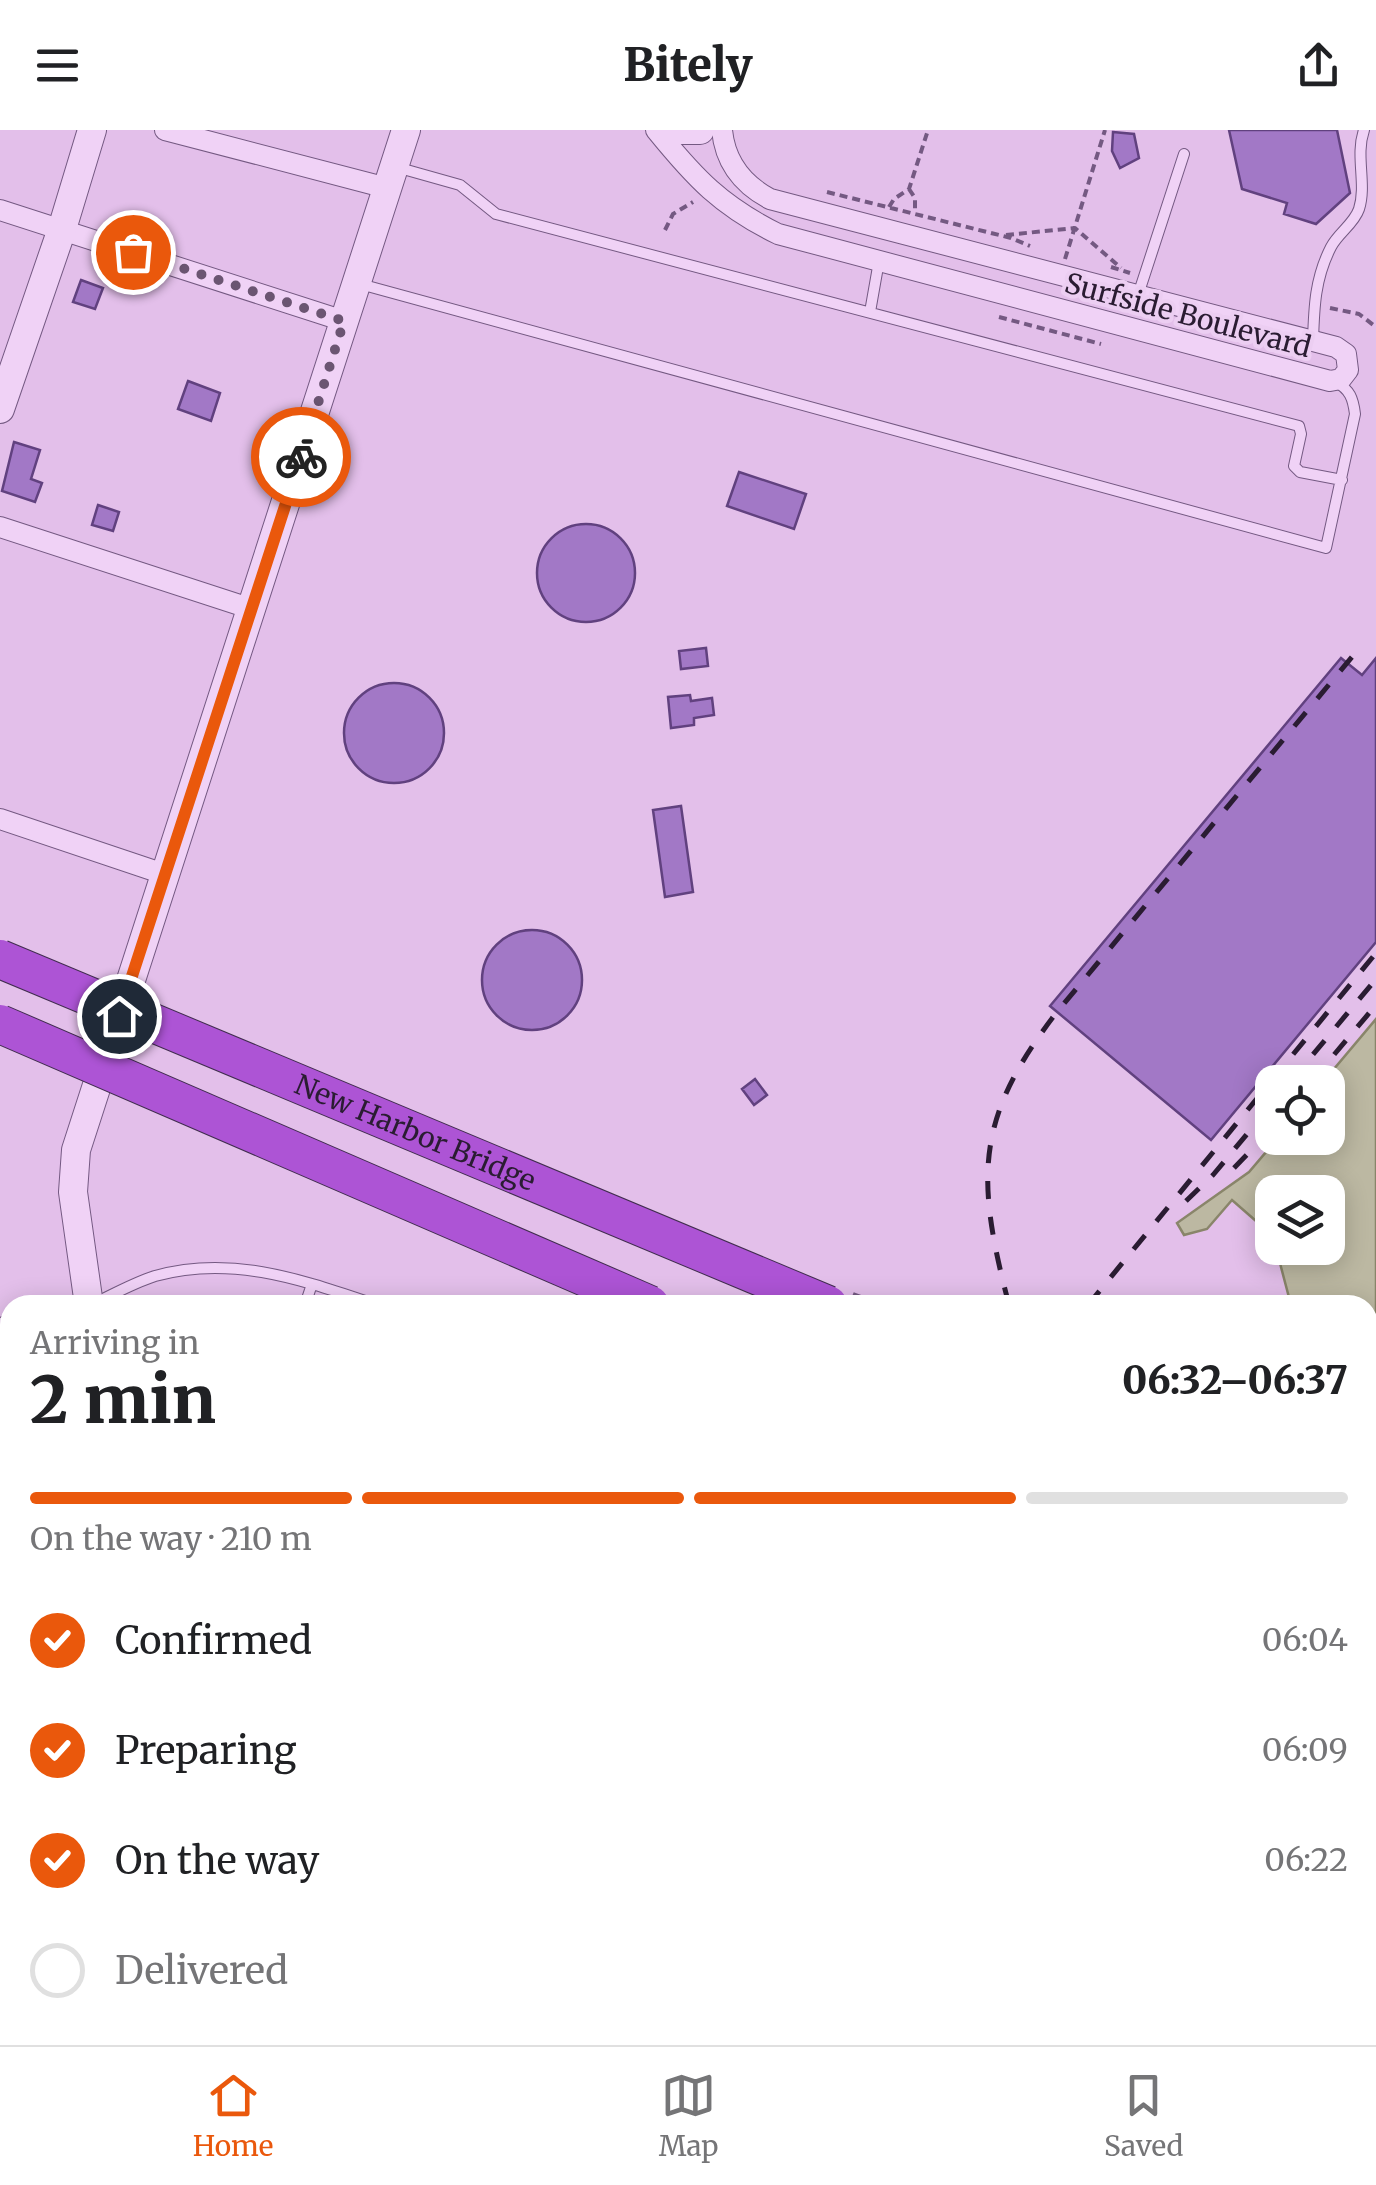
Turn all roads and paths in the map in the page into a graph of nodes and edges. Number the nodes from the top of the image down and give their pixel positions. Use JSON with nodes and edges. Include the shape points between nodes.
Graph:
{"nodes":[{"id":1,"x":92,"y":130,"type":"edge"},
{"id":2,"x":165,"y":130,"type":"edge"},
{"id":3,"x":406,"y":130,"type":"edge"},
{"id":4,"x":656,"y":130,"type":"edge"},
{"id":5,"x":667,"y":130,"type":"edge"},
{"id":6,"x":700,"y":130,"type":"edge"},
{"id":7,"x":722,"y":130,"type":"edge"},
{"id":8,"x":928,"y":130,"type":"edge"},
{"id":9,"x":1105,"y":130,"type":"edge"},
{"id":10,"x":1364,"y":130,"type":"edge"},
{"id":11,"x":1184,"y":154,"type":"dead end"},
{"id":12,"x":391,"y":178,"type":"junction"},
{"id":13,"x":909,"y":189,"type":"junction"},
{"id":14,"x":818,"y":190,"type":"dead end"},
{"id":15,"x":697,"y":197,"type":"dead end"},
{"id":16,"x":889,"y":208,"type":"junction"},
{"id":17,"x":0,"y":210,"type":"edge"},
{"id":18,"x":915,"y":214,"type":"junction"},
{"id":19,"x":1075,"y":228,"type":"junction"},
{"id":20,"x":62,"y":230,"type":"junction"},
{"id":21,"x":665,"y":230,"type":"dead end"},
{"id":22,"x":1004,"y":236,"type":"junction"},
{"id":23,"x":1029,"y":246,"type":"dead end"},
{"id":24,"x":1068,"y":250,"type":"dead end"},
{"id":25,"x":878,"y":261,"type":"junction"},
{"id":26,"x":1103,"y":266,"type":"dead end"},
{"id":27,"x":1121,"y":268,"type":"junction"},
{"id":28,"x":356,"y":283,"type":"junction"},
{"id":29,"x":1141,"y":286,"type":"junction"},
{"id":30,"x":1330,"y":308,"type":"dead end"},
{"id":31,"x":870,"y":312,"type":"junction"},
{"id":32,"x":999,"y":317,"type":"dead end"},
{"id":33,"x":1051,"y":319,"type":"dead end"},
{"id":34,"x":344,"y":321,"type":"junction"},
{"id":35,"x":1376,"y":327,"type":"edge"},
{"id":36,"x":1048,"y":330,"type":"junction"},
{"id":37,"x":1313,"y":342,"type":"junction"},
{"id":38,"x":1101,"y":344,"type":"dead end"},
{"id":39,"x":1042,"y":356,"type":"junction"},
{"id":40,"x":1335,"y":381,"type":"junction"},
{"id":41,"x":0,"y":409,"type":"edge"},
{"id":42,"x":1342,"y":480,"type":"junction"},
{"id":43,"x":0,"y":527,"type":"edge"},
{"id":44,"x":252,"y":609,"type":"junction"},
{"id":45,"x":0,"y":819,"type":"edge"},
{"id":46,"x":164,"y":874,"type":"junction"},
{"id":47,"x":0,"y":959,"type":"edge"},
{"id":48,"x":0,"y":1024,"type":"edge"},
{"id":49,"x":312,"y":1284,"type":"junction"},
{"id":50,"x":88,"y":1295,"type":"edge"},
{"id":51,"x":112,"y":1295,"type":"edge"},
{"id":52,"x":308,"y":1295,"type":"edge"},
{"id":53,"x":347,"y":1295,"type":"edge"},
{"id":54,"x":627,"y":1295,"type":"edge"},
{"id":55,"x":804,"y":1295,"type":"edge"}],
"edges":[{"from":1,"to":20,"type":"street"},
{"from":2,"to":12,"type":"street"},
{"from":3,"to":12,"type":"street"},
{"from":4,"to":25,"type":"street","name":"Surfside Boulevard","via":[[727,206],[778,234]]},
{"from":5,"to":6,"type":"street"},
{"from":7,"to":29,"type":"street","name":"Surfside Boulevard","via":[[734,170],[770,199]]},
{"from":8,"to":13,"type":"path"},
{"from":9,"to":19,"type":"path"},
{"from":10,"to":37,"type":"lane","via":[[1358,161],[1362,196],[1314,291]]},
{"from":11,"to":29,"type":"lane"},
{"from":12,"to":28,"type":"street"},
{"from":12,"to":31,"type":"lane","via":[[460,185],[496,214]]},
{"from":13,"to":16,"type":"path"},
{"from":13,"to":18,"type":"path"},
{"from":14,"to":16,"type":"path"},
{"from":15,"to":21,"type":"path","via":[[673,214]]},
{"from":16,"to":18,"type":"path"},
{"from":17,"to":20,"type":"street"},
{"from":18,"to":22,"type":"path"},
{"from":19,"to":22,"type":"path"},
{"from":19,"to":24,"type":"path"},
{"from":19,"to":27,"type":"path"},
{"from":20,"to":34,"type":"street"},
{"from":20,"to":41,"type":"street"},
{"from":22,"to":23,"type":"path"},
{"from":25,"to":31,"type":"lane"},
{"from":25,"to":40,"type":"street","name":"Surfside Boulevard"},
{"from":26,"to":27,"type":"path"},
{"from":27,"to":29,"type":"path"},
{"from":28,"to":34,"type":"street"},
{"from":28,"to":42,"type":"lane","via":[[1326,548]]},
{"from":29,"to":37,"type":"street","name":"Surfside Boulevard"},
{"from":30,"to":35,"type":"path","via":[[1359,314]]},
{"from":31,"to":39,"type":"lane"},
{"from":32,"to":36,"type":"path"},
{"from":33,"to":36,"type":"path"},
{"from":34,"to":44,"type":"street"},
{"from":36,"to":38,"type":"path"},
{"from":36,"to":39,"type":"path"},
{"from":37,"to":40,"type":"street","name":"Surfside Boulevard","via":[[1346,354],[1348,370]]},
{"from":39,"to":42,"type":"lane","via":[[1298,426],[1294,466]]},
{"from":40,"to":42,"type":"lane","via":[[1354,399]]},
{"from":43,"to":44,"type":"street"},
{"from":44,"to":46,"type":"street"},
{"from":45,"to":46,"type":"street"},
{"from":46,"to":50,"type":"street","via":[[73,1164]]},
{"from":47,"to":55,"type":"highway","name":"New Harbor Bridge","bridge":true},
{"from":48,"to":54,"type":"highway","bridge":true},
{"from":49,"to":51,"type":"lane","via":[[245,1268],[198,1270],[155,1276]]},
{"from":49,"to":52,"type":"lane"},
{"from":49,"to":53,"type":"lane"}]}
